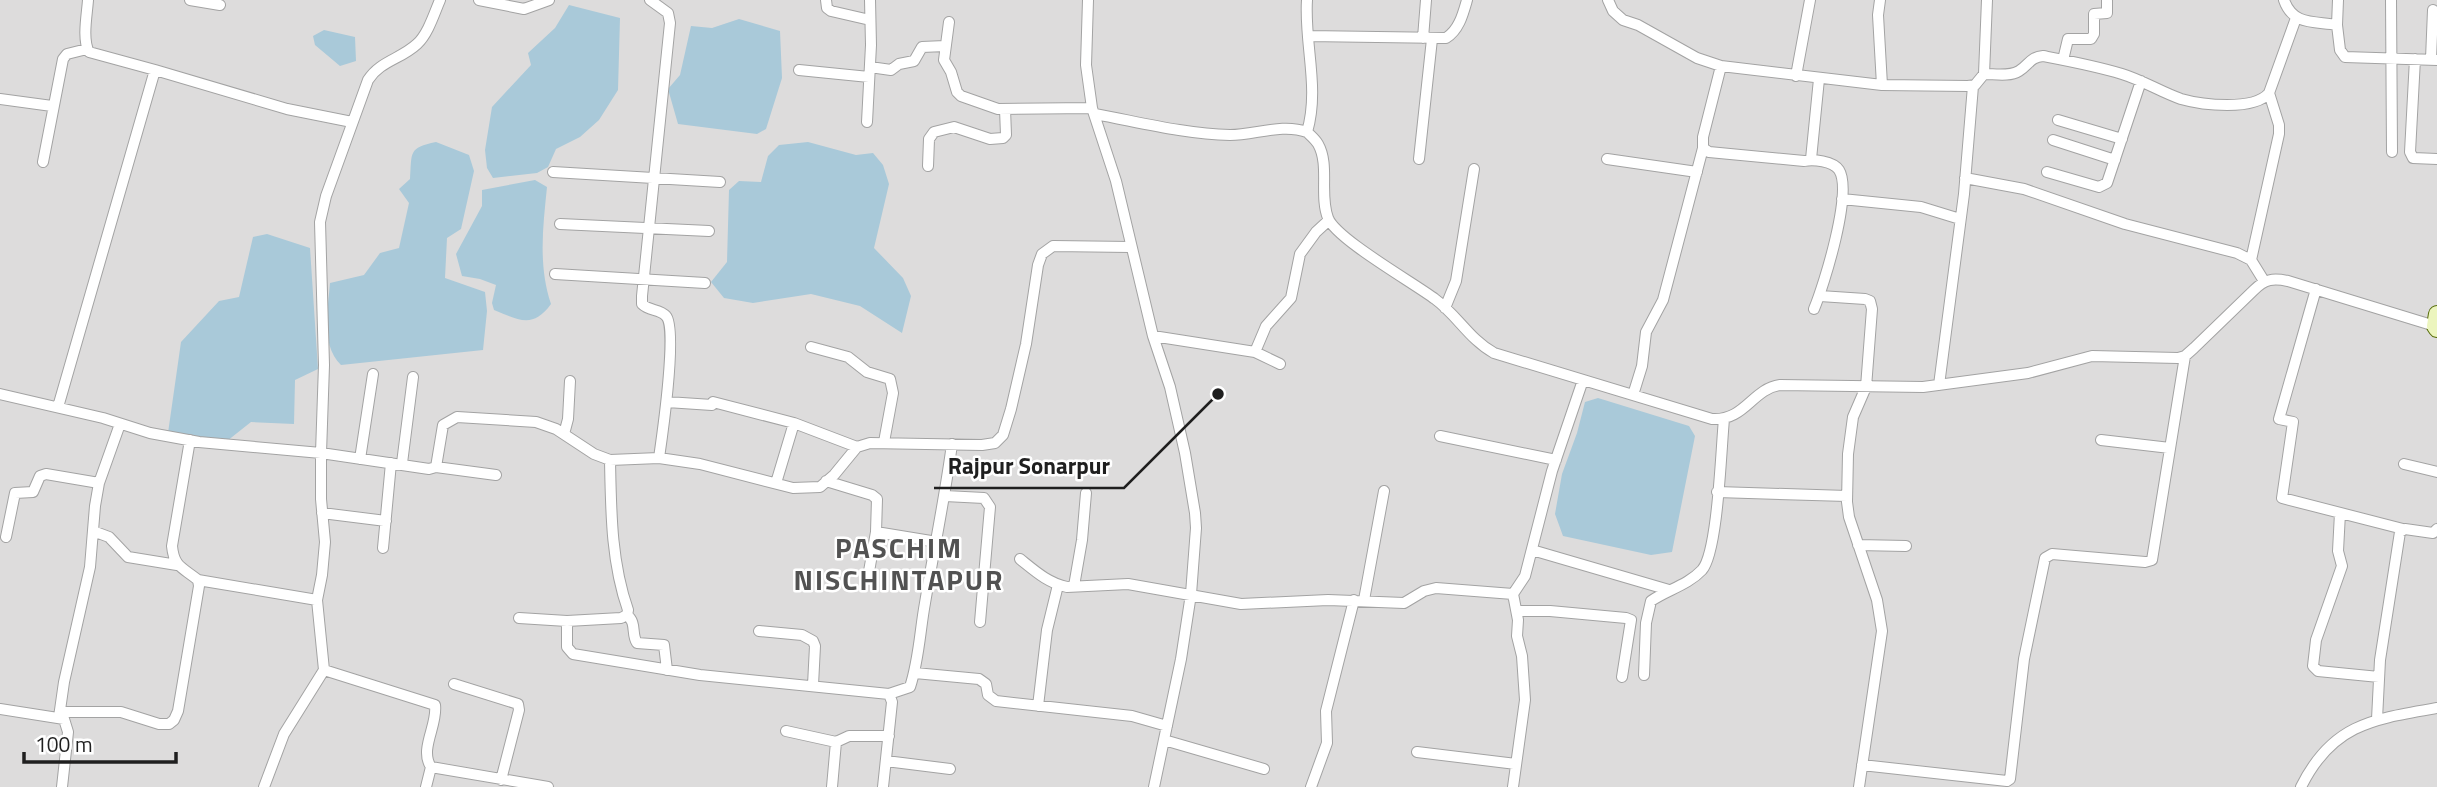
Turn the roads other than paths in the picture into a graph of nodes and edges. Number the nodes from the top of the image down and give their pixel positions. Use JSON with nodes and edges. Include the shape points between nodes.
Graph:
{"nodes":[{"id":1,"x":88,"y":0,"type":"edge"},
{"id":2,"x":190,"y":0,"type":"edge"},
{"id":3,"x":440,"y":0,"type":"edge"},
{"id":4,"x":479,"y":0,"type":"edge"},
{"id":5,"x":549,"y":0,"type":"edge"},
{"id":6,"x":650,"y":0,"type":"edge"},
{"id":7,"x":826,"y":0,"type":"edge"},
{"id":8,"x":870,"y":0,"type":"edge"},
{"id":9,"x":1088,"y":0,"type":"edge"},
{"id":10,"x":1307,"y":0,"type":"edge"},
{"id":11,"x":1426,"y":0,"type":"edge"},
{"id":12,"x":1467,"y":0,"type":"edge"},
{"id":13,"x":1608,"y":0,"type":"edge"},
{"id":14,"x":1811,"y":0,"type":"edge"},
{"id":15,"x":1880,"y":0,"type":"edge"},
{"id":16,"x":1987,"y":0,"type":"edge"},
{"id":17,"x":2284,"y":0,"type":"edge"},
{"id":18,"x":2338,"y":0,"type":"edge"},
{"id":19,"x":2391,"y":0,"type":"edge"},
{"id":20,"x":2107,"y":1,"type":"edge"},
{"id":21,"x":220,"y":5,"type":"dead end"},
{"id":22,"x":2433,"y":10,"type":"dead end"},
{"id":23,"x":2296,"y":18,"type":"junction"},
{"id":24,"x":870,"y":20,"type":"junction"},
{"id":25,"x":948,"y":22,"type":"dead end"},
{"id":26,"x":2337,"y":25,"type":"junction"},
{"id":27,"x":1308,"y":36,"type":"junction"},
{"id":28,"x":1428,"y":38,"type":"junction"},
{"id":29,"x":945,"y":46,"type":"junction"},
{"id":30,"x":87,"y":49,"type":"junction"},
{"id":31,"x":2392,"y":59,"type":"junction"},
{"id":32,"x":2415,"y":59,"type":"junction"},
{"id":33,"x":2063,"y":60,"type":"junction"},
{"id":34,"x":2434,"y":60,"type":"edge"},
{"id":35,"x":1721,"y":66,"type":"junction"},
{"id":36,"x":155,"y":70,"type":"junction"},
{"id":37,"x":799,"y":70,"type":"dead end"},
{"id":38,"x":869,"y":72,"type":"junction"},
{"id":39,"x":1984,"y":74,"type":"junction"},
{"id":40,"x":1796,"y":76,"type":"junction"},
{"id":41,"x":1819,"y":79,"type":"junction"},
{"id":42,"x":2141,"y":81,"type":"junction"},
{"id":43,"x":1882,"y":85,"type":"junction"},
{"id":44,"x":1973,"y":86,"type":"junction"},
{"id":45,"x":2269,"y":93,"type":"junction"},
{"id":46,"x":0,"y":99,"type":"edge"},
{"id":47,"x":52,"y":106,"type":"junction"},
{"id":48,"x":1005,"y":109,"type":"junction"},
{"id":49,"x":1093,"y":111,"type":"junction"},
{"id":50,"x":2058,"y":120,"type":"dead end"},
{"id":51,"x":352,"y":122,"type":"junction"},
{"id":52,"x":867,"y":122,"type":"dead end"},
{"id":53,"x":1307,"y":132,"type":"junction"},
{"id":54,"x":2122,"y":139,"type":"junction"},
{"id":55,"x":2053,"y":140,"type":"dead end"},
{"id":56,"x":1703,"y":148,"type":"junction"},
{"id":57,"x":2392,"y":152,"type":"dead end"},
{"id":58,"x":1419,"y":159,"type":"dead end"},
{"id":59,"x":1607,"y":159,"type":"dead end"},
{"id":60,"x":1811,"y":159,"type":"junction"},
{"id":61,"x":2437,"y":159,"type":"edge"},
{"id":62,"x":2115,"y":160,"type":"junction"},
{"id":63,"x":43,"y":162,"type":"dead end"},
{"id":64,"x":928,"y":166,"type":"dead end"},
{"id":65,"x":1474,"y":169,"type":"dead end"},
{"id":66,"x":553,"y":172,"type":"dead end"},
{"id":67,"x":1697,"y":172,"type":"junction"},
{"id":68,"x":2047,"y":172,"type":"dead end"},
{"id":69,"x":653,"y":177,"type":"junction"},
{"id":70,"x":1965,"y":178,"type":"junction"},
{"id":71,"x":720,"y":182,"type":"dead end"},
{"id":72,"x":1842,"y":199,"type":"junction"},
{"id":73,"x":1959,"y":219,"type":"junction"},
{"id":74,"x":1329,"y":220,"type":"junction"},
{"id":75,"x":560,"y":223,"type":"dead end"},
{"id":76,"x":648,"y":228,"type":"junction"},
{"id":77,"x":709,"y":231,"type":"dead end"},
{"id":78,"x":1130,"y":247,"type":"junction"},
{"id":79,"x":2251,"y":260,"type":"junction"},
{"id":80,"x":555,"y":274,"type":"dead end"},
{"id":81,"x":644,"y":280,"type":"junction"},
{"id":82,"x":2264,"y":281,"type":"junction"},
{"id":83,"x":705,"y":283,"type":"dead end"},
{"id":84,"x":2316,"y":289,"type":"junction"},
{"id":85,"x":1820,"y":296,"type":"junction"},
{"id":86,"x":1444,"y":308,"type":"junction"},
{"id":87,"x":1815,"y":309,"type":"dead end"},
{"id":88,"x":2436,"y":323,"type":"edge"},
{"id":89,"x":1153,"y":336,"type":"junction"},
{"id":90,"x":810,"y":347,"type":"dead end"},
{"id":91,"x":1255,"y":352,"type":"junction"},
{"id":92,"x":2185,"y":356,"type":"junction"},
{"id":93,"x":1280,"y":364,"type":"dead end"},
{"id":94,"x":373,"y":374,"type":"dead end"},
{"id":95,"x":413,"y":377,"type":"dead end"},
{"id":96,"x":1583,"y":380,"type":"junction"},
{"id":97,"x":570,"y":381,"type":"dead end"},
{"id":98,"x":1939,"y":386,"type":"junction"},
{"id":99,"x":1866,"y":387,"type":"junction"},
{"id":100,"x":0,"y":394,"type":"edge"},
{"id":101,"x":1633,"y":395,"type":"junction"},
{"id":102,"x":667,"y":402,"type":"junction"},
{"id":103,"x":58,"y":407,"type":"junction"},
{"id":104,"x":1724,"y":419,"type":"junction"},
{"id":105,"x":794,"y":423,"type":"junction"},
{"id":106,"x":120,"y":424,"type":"junction"},
{"id":107,"x":564,"y":434,"type":"junction"},
{"id":108,"x":1440,"y":436,"type":"dead end"},
{"id":109,"x":190,"y":440,"type":"junction"},
{"id":110,"x":2101,"y":440,"type":"dead end"},
{"id":111,"x":884,"y":442,"type":"junction"},
{"id":112,"x":952,"y":444,"type":"junction"},
{"id":113,"x":857,"y":447,"type":"junction"},
{"id":114,"x":2170,"y":448,"type":"junction"},
{"id":115,"x":321,"y":453,"type":"junction"},
{"id":116,"x":659,"y":458,"type":"junction"},
{"id":117,"x":360,"y":459,"type":"junction"},
{"id":118,"x":610,"y":460,"type":"junction"},
{"id":119,"x":1556,"y":460,"type":"junction"},
{"id":120,"x":397,"y":463,"type":"junction"},
{"id":121,"x":2404,"y":464,"type":"dead end"},
{"id":122,"x":436,"y":467,"type":"junction"},
{"id":123,"x":2437,"y":472,"type":"edge"},
{"id":124,"x":496,"y":475,"type":"dead end"},
{"id":125,"x":826,"y":481,"type":"junction"},
{"id":126,"x":99,"y":483,"type":"junction"},
{"id":127,"x":776,"y":483,"type":"junction"},
{"id":128,"x":1384,"y":491,"type":"dead end"},
{"id":129,"x":1717,"y":492,"type":"junction"},
{"id":130,"x":1086,"y":493,"type":"dead end"},
{"id":131,"x":945,"y":496,"type":"junction"},
{"id":132,"x":1847,"y":496,"type":"junction"},
{"id":133,"x":322,"y":513,"type":"junction"},
{"id":134,"x":2340,"y":513,"type":"junction"},
{"id":135,"x":386,"y":522,"type":"junction"},
{"id":136,"x":2403,"y":529,"type":"junction"},
{"id":137,"x":2437,"y":529,"type":"edge"},
{"id":138,"x":93,"y":531,"type":"junction"},
{"id":139,"x":876,"y":532,"type":"junction"},
{"id":140,"x":6,"y":537,"type":"dead end"},
{"id":141,"x":937,"y":542,"type":"junction"},
{"id":142,"x":1858,"y":545,"type":"junction"},
{"id":143,"x":1906,"y":546,"type":"dead end"},
{"id":144,"x":383,"y":548,"type":"dead end"},
{"id":145,"x":1532,"y":550,"type":"junction"},
{"id":146,"x":1020,"y":559,"type":"dead end"},
{"id":147,"x":177,"y":565,"type":"junction"},
{"id":148,"x":867,"y":577,"type":"dead end"},
{"id":149,"x":198,"y":579,"type":"junction"},
{"id":150,"x":1058,"y":585,"type":"junction"},
{"id":151,"x":1074,"y":586,"type":"junction"},
{"id":152,"x":1670,"y":590,"type":"junction"},
{"id":153,"x":1191,"y":594,"type":"junction"},
{"id":154,"x":1513,"y":594,"type":"junction"},
{"id":155,"x":317,"y":600,"type":"junction"},
{"id":156,"x":1359,"y":600,"type":"junction"},
{"id":157,"x":1517,"y":611,"type":"junction"},
{"id":158,"x":628,"y":615,"type":"junction"},
{"id":159,"x":519,"y":618,"type":"dead end"},
{"id":160,"x":567,"y":621,"type":"junction"},
{"id":161,"x":980,"y":622,"type":"dead end"},
{"id":162,"x":759,"y":631,"type":"dead end"},
{"id":163,"x":324,"y":670,"type":"junction"},
{"id":164,"x":667,"y":670,"type":"junction"},
{"id":165,"x":915,"y":673,"type":"junction"},
{"id":166,"x":1644,"y":675,"type":"dead end"},
{"id":167,"x":1622,"y":677,"type":"dead end"},
{"id":168,"x":2379,"y":677,"type":"junction"},
{"id":169,"x":454,"y":684,"type":"dead end"},
{"id":170,"x":813,"y":685,"type":"junction"},
{"id":171,"x":888,"y":694,"type":"junction"},
{"id":172,"x":1038,"y":706,"type":"junction"},
{"id":173,"x":2437,"y":708,"type":"edge"},
{"id":174,"x":0,"y":709,"type":"edge"},
{"id":175,"x":59,"y":714,"type":"junction"},
{"id":176,"x":2377,"y":719,"type":"junction"},
{"id":177,"x":1167,"y":726,"type":"junction"},
{"id":178,"x":786,"y":731,"type":"dead end"},
{"id":179,"x":888,"y":736,"type":"junction"},
{"id":180,"x":1164,"y":740,"type":"junction"},
{"id":181,"x":836,"y":743,"type":"junction"},
{"id":182,"x":1417,"y":751,"type":"dead end"},
{"id":183,"x":886,"y":761,"type":"junction"},
{"id":184,"x":1516,"y":764,"type":"junction"},
{"id":185,"x":1863,"y":765,"type":"junction"},
{"id":186,"x":430,"y":767,"type":"junction"},
{"id":187,"x":950,"y":769,"type":"dead end"},
{"id":188,"x":1264,"y":769,"type":"dead end"},
{"id":189,"x":501,"y":780,"type":"junction"},
{"id":190,"x":62,"y":787,"type":"edge"},
{"id":191,"x":264,"y":787,"type":"edge"},
{"id":192,"x":426,"y":787,"type":"edge"},
{"id":193,"x":548,"y":787,"type":"edge"},
{"id":194,"x":832,"y":787,"type":"edge"},
{"id":195,"x":883,"y":787,"type":"edge"},
{"id":196,"x":1154,"y":787,"type":"edge"},
{"id":197,"x":1311,"y":787,"type":"edge"},
{"id":198,"x":1513,"y":787,"type":"edge"},
{"id":199,"x":1859,"y":787,"type":"edge"},
{"id":200,"x":2301,"y":787,"type":"edge"}],
"edges":[{"from":1,"to":30,"type":"street"},
{"from":2,"to":21,"type":"street"},
{"from":3,"to":51,"type":"street","via":[[416,44],[375,69]]},
{"from":4,"to":5,"type":"street","via":[[524,9]]},
{"from":6,"to":69,"type":"street","via":[[668,13],[670,23]]},
{"from":7,"to":24,"type":"street","via":[[831,11]]},
{"from":8,"to":24,"type":"street"},
{"from":9,"to":49,"type":"street","via":[[1086,65]]},
{"from":10,"to":27,"type":"street"},
{"from":11,"to":28,"type":"street"},
{"from":12,"to":28,"type":"street","via":[[1453,34]]},
{"from":13,"to":35,"type":"street","via":[[1623,20]]},
{"from":14,"to":40,"type":"street"},
{"from":15,"to":43,"type":"street"},
{"from":16,"to":39,"type":"street"},
{"from":17,"to":23,"type":"street"},
{"from":18,"to":26,"type":"street"},
{"from":19,"to":31,"type":"street"},
{"from":20,"to":33,"type":"street","via":[[2107,13],[2094,14],[2091,39],[2068,39]]},
{"from":22,"to":34,"type":"street"},
{"from":23,"to":26,"type":"street"},
{"from":23,"to":45,"type":"street"},
{"from":24,"to":38,"type":"street"},
{"from":25,"to":29,"type":"street"},
{"from":26,"to":31,"type":"street","via":[[2344,56]]},
{"from":27,"to":28,"type":"street"},
{"from":27,"to":53,"type":"street","via":[[1313,87]]},
{"from":28,"to":58,"type":"street"},
{"from":29,"to":38,"type":"street","via":[[922,47],[914,61]]},
{"from":29,"to":48,"type":"street","via":[[944,60],[957,92]]},
{"from":30,"to":36,"type":"street"},
{"from":30,"to":47,"type":"street","via":[[62,59]]},
{"from":31,"to":32,"type":"street"},
{"from":31,"to":57,"type":"street"},
{"from":32,"to":34,"type":"street"},
{"from":32,"to":61,"type":"street","via":[[2411,156]]},
{"from":33,"to":39,"type":"street","via":[[2039,56],[2011,74]]},
{"from":33,"to":42,"type":"street"},
{"from":35,"to":40,"type":"street"},
{"from":35,"to":56,"type":"street"},
{"from":36,"to":51,"type":"street","via":[[287,109]]},
{"from":36,"to":103,"type":"street"},
{"from":37,"to":38,"type":"street"},
{"from":38,"to":52,"type":"street"},
{"from":39,"to":44,"type":"street"},
{"from":40,"to":41,"type":"street"},
{"from":41,"to":43,"type":"street"},
{"from":41,"to":60,"type":"street"},
{"from":42,"to":45,"type":"street","via":[[2181,99],[2210,103],[2246,104]]},
{"from":42,"to":54,"type":"street"},
{"from":43,"to":44,"type":"street"},
{"from":44,"to":70,"type":"street"},
{"from":45,"to":79,"type":"street","via":[[2279,134]]},
{"from":46,"to":47,"type":"street"},
{"from":47,"to":63,"type":"street"},
{"from":48,"to":49,"type":"street"},
{"from":48,"to":64,"type":"street","via":[[1003,138],[990,139],[954,128],[933,132]]},
{"from":49,"to":53,"type":"street","via":[[1231,135],[1283,129]]},
{"from":49,"to":78,"type":"street","via":[[1116,181]]},
{"from":50,"to":54,"type":"street"},
{"from":51,"to":115,"type":"street","via":[[320,222]]},
{"from":53,"to":74,"type":"street","via":[[1318,144]]},
{"from":54,"to":62,"type":"street"},
{"from":55,"to":62,"type":"street"},
{"from":56,"to":60,"type":"street"},
{"from":56,"to":67,"type":"street"},
{"from":59,"to":67,"type":"street"},
{"from":60,"to":72,"type":"street","via":[[1839,170]]},
{"from":62,"to":68,"type":"street","via":[[2107,183],[2099,187]]},
{"from":65,"to":86,"type":"street","via":[[1456,281]]},
{"from":66,"to":69,"type":"street"},
{"from":67,"to":101,"type":"street","via":[[1663,300],[1646,332]]},
{"from":69,"to":71,"type":"street"},
{"from":69,"to":76,"type":"street"},
{"from":70,"to":73,"type":"street"},
{"from":70,"to":79,"type":"street","via":[[2024,189]]},
{"from":72,"to":73,"type":"street","via":[[1921,207]]},
{"from":72,"to":85,"type":"street","via":[[1832,259]]},
{"from":73,"to":98,"type":"street"},
{"from":74,"to":86,"type":"street"},
{"from":74,"to":91,"type":"street","via":[[1300,254],[1291,298],[1266,326]]},
{"from":75,"to":76,"type":"street"},
{"from":76,"to":77,"type":"street"},
{"from":76,"to":81,"type":"street"},
{"from":78,"to":89,"type":"street"},
{"from":78,"to":112,"type":"street","via":[[1053,246],[1042,254],[1003,435],[995,443]]},
{"from":79,"to":82,"type":"street"},
{"from":80,"to":81,"type":"street"},
{"from":81,"to":83,"type":"street"},
{"from":81,"to":102,"type":"street","via":[[642,304],[663,313],[671,324]]},
{"from":82,"to":84,"type":"street","via":[[2278,279]]},
{"from":82,"to":92,"type":"street"},
{"from":84,"to":88,"type":"street"},
{"from":84,"to":134,"type":"street","via":[[2279,419],[2293,422],[2282,498]]},
{"from":85,"to":87,"type":"street"},
{"from":85,"to":99,"type":"street","via":[[1870,301]]},
{"from":86,"to":96,"type":"street","via":[[1479,345],[1494,353]]},
{"from":89,"to":91,"type":"street"},
{"from":89,"to":153,"type":"street","via":[[1170,387],[1195,513]]},
{"from":90,"to":111,"type":"street","via":[[848,357],[867,372],[890,379],[893,393]]},
{"from":91,"to":93,"type":"street"},
{"from":92,"to":98,"type":"street","via":[[2092,356],[2018,375]]},
{"from":92,"to":114,"type":"street"},
{"from":94,"to":117,"type":"street"},
{"from":95,"to":120,"type":"street"},
{"from":96,"to":101,"type":"street"},
{"from":96,"to":119,"type":"street"},
{"from":97,"to":107,"type":"street"},
{"from":98,"to":99,"type":"street"},
{"from":99,"to":104,"type":"street","via":[[1773,386]]},
{"from":99,"to":132,"type":"street","via":[[1850,429]]},
{"from":100,"to":103,"type":"street"},
{"from":101,"to":104,"type":"street"},
{"from":102,"to":105,"type":"street","via":[[712,404]]},
{"from":102,"to":116,"type":"street"},
{"from":103,"to":106,"type":"street"},
{"from":104,"to":129,"type":"street"},
{"from":105,"to":113,"type":"street"},
{"from":105,"to":127,"type":"street"},
{"from":106,"to":109,"type":"street"},
{"from":106,"to":126,"type":"street"},
{"from":107,"to":118,"type":"street"},
{"from":107,"to":122,"type":"street","via":[[536,422],[457,417],[443,425]]},
{"from":108,"to":119,"type":"street"},
{"from":109,"to":115,"type":"street"},
{"from":109,"to":147,"type":"street","via":[[172,545]]},
{"from":110,"to":114,"type":"street"},
{"from":111,"to":112,"type":"street"},
{"from":111,"to":113,"type":"street"},
{"from":112,"to":131,"type":"street"},
{"from":113,"to":125,"type":"street"},
{"from":114,"to":185,"type":"street","via":[[2150,561],[2052,554],[2045,558],[2024,659],[2010,779]]},
{"from":115,"to":117,"type":"street"},
{"from":115,"to":133,"type":"street"},
{"from":116,"to":118,"type":"street"},
{"from":116,"to":127,"type":"street"},
{"from":117,"to":120,"type":"street"},
{"from":118,"to":158,"type":"street","via":[[618,577]]},
{"from":119,"to":145,"type":"street"},
{"from":120,"to":122,"type":"street"},
{"from":120,"to":135,"type":"street"},
{"from":121,"to":123,"type":"street"},
{"from":122,"to":124,"type":"street"},
{"from":125,"to":127,"type":"street","via":[[808,489]]},
{"from":125,"to":139,"type":"street","via":[[877,499]]},
{"from":126,"to":138,"type":"street"},
{"from":126,"to":140,"type":"street","via":[[40,476],[33,492],[15,493]]},
{"from":128,"to":156,"type":"street"},
{"from":129,"to":132,"type":"street"},
{"from":129,"to":152,"type":"street","via":[[1711,550],[1704,567]]},
{"from":130,"to":151,"type":"street"},
{"from":131,"to":141,"type":"street"},
{"from":131,"to":161,"type":"street","via":[[984,498],[990,506]]},
{"from":132,"to":142,"type":"street"},
{"from":133,"to":135,"type":"street"},
{"from":133,"to":155,"type":"street","via":[[324,562]]},
{"from":134,"to":136,"type":"street"},
{"from":134,"to":168,"type":"street","via":[[2342,566],[2316,640],[2313,666],[2318,671]]},
{"from":135,"to":144,"type":"street"},
{"from":136,"to":137,"type":"street","via":[[2430,533]]},
{"from":136,"to":168,"type":"street"},
{"from":138,"to":147,"type":"street","via":[[109,537],[128,557]]},
{"from":138,"to":175,"type":"street","via":[[90,567]]},
{"from":139,"to":141,"type":"street"},
{"from":139,"to":148,"type":"street"},
{"from":141,"to":165,"type":"street"},
{"from":142,"to":143,"type":"street"},
{"from":142,"to":185,"type":"street","via":[[1877,600],[1882,631]]},
{"from":145,"to":152,"type":"street"},
{"from":145,"to":154,"type":"street","via":[[1525,576]]},
{"from":146,"to":150,"type":"street"},
{"from":147,"to":149,"type":"street"},
{"from":149,"to":155,"type":"street"},
{"from":149,"to":175,"type":"street","via":[[174,720],[159,724],[121,712]]},
{"from":150,"to":151,"type":"street"},
{"from":150,"to":172,"type":"street","via":[[1047,630]]},
{"from":151,"to":153,"type":"street","via":[[1128,584]]},
{"from":152,"to":166,"type":"street","via":[[1651,601],[1648,608]]},
{"from":153,"to":156,"type":"street","via":[[1241,604]]},
{"from":153,"to":177,"type":"street"},
{"from":154,"to":156,"type":"street","via":[[1436,588],[1404,603]]},
{"from":154,"to":157,"type":"street"},
{"from":155,"to":163,"type":"street"},
{"from":156,"to":197,"type":"street","via":[[1326,711],[1327,743]]},
{"from":157,"to":167,"type":"street","via":[[1630,620]]},
{"from":157,"to":184,"type":"street","via":[[1525,700]]},
{"from":158,"to":160,"type":"street"},
{"from":158,"to":164,"type":"street","via":[[637,643],[664,645]]},
{"from":159,"to":160,"type":"street"},
{"from":160,"to":164,"type":"street","via":[[567,648],[573,654]]},
{"from":162,"to":170,"type":"street","via":[[809,637],[815,646]]},
{"from":163,"to":186,"type":"street","via":[[435,705],[427,751]]},
{"from":163,"to":191,"type":"street","via":[[284,734]]},
{"from":164,"to":170,"type":"street"},
{"from":165,"to":171,"type":"street","via":[[910,687]]},
{"from":165,"to":172,"type":"street","via":[[979,679],[991,699]]},
{"from":168,"to":176,"type":"street"},
{"from":169,"to":189,"type":"street","via":[[518,704]]},
{"from":170,"to":171,"type":"street"},
{"from":171,"to":179,"type":"street","via":[[892,702]]},
{"from":172,"to":177,"type":"street","via":[[1132,716]]},
{"from":173,"to":176,"type":"street"},
{"from":174,"to":175,"type":"street"},
{"from":175,"to":190,"type":"street","via":[[68,732]]},
{"from":176,"to":200,"type":"street","via":[[2326,748]]},
{"from":177,"to":180,"type":"street"},
{"from":178,"to":181,"type":"street"},
{"from":179,"to":181,"type":"street","via":[[849,736]]},
{"from":179,"to":183,"type":"street"},
{"from":180,"to":188,"type":"street"},
{"from":180,"to":196,"type":"street"},
{"from":181,"to":194,"type":"street"},
{"from":182,"to":184,"type":"street"},
{"from":183,"to":187,"type":"street"},
{"from":183,"to":195,"type":"street"},
{"from":184,"to":198,"type":"street"},
{"from":185,"to":199,"type":"street"},
{"from":186,"to":189,"type":"street"},
{"from":186,"to":192,"type":"street"},
{"from":189,"to":193,"type":"street"}]}
